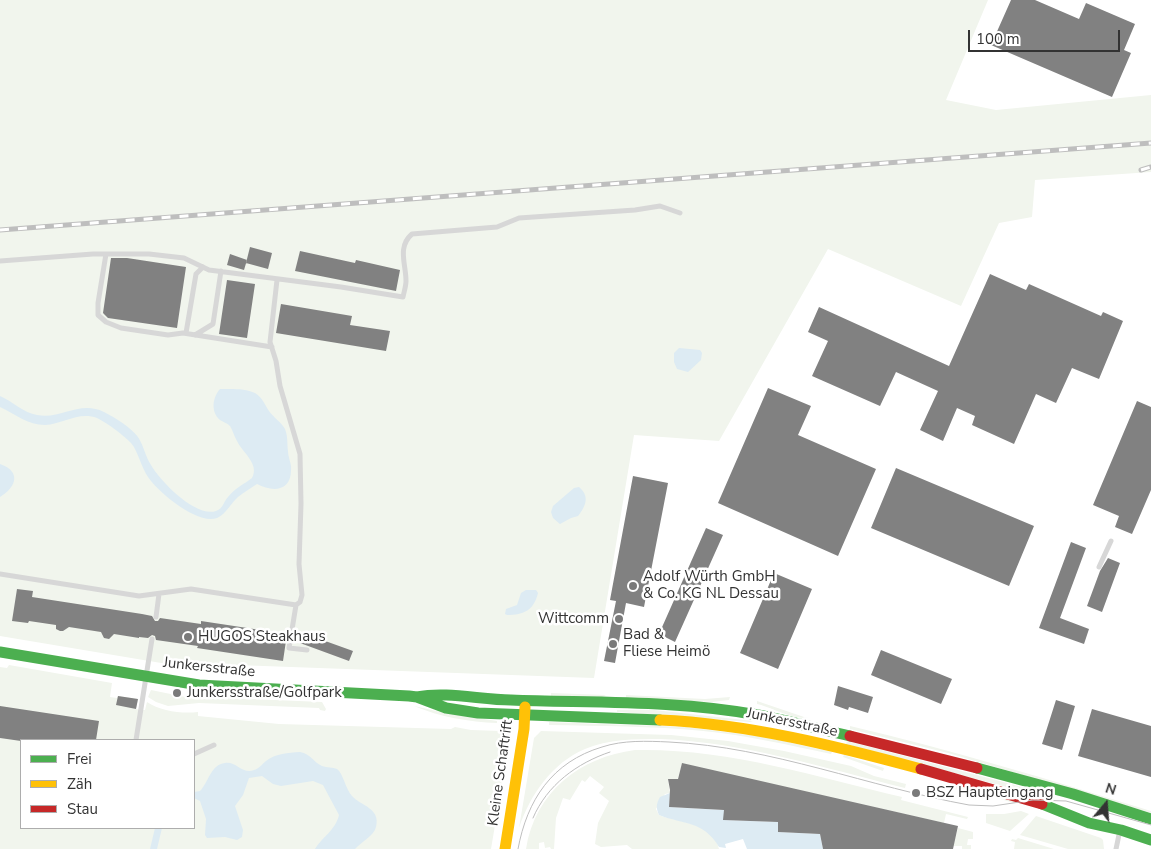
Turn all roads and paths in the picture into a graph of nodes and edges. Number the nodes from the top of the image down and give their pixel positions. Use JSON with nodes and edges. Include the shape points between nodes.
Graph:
{"nodes":[{"id":1,"x":680,"y":213,"type":"dead end"},
{"id":2,"x":106,"y":254,"type":"junction"},
{"id":3,"x":0,"y":261,"type":"edge"},
{"id":4,"x":203,"y":267,"type":"junction"},
{"id":5,"x":221,"y":271,"type":"junction"},
{"id":6,"x":278,"y":280,"type":"junction"},
{"id":7,"x":186,"y":333,"type":"junction"},
{"id":8,"x":195,"y":335,"type":"junction"},
{"id":9,"x":272,"y":347,"type":"junction"},
{"id":10,"x":1111,"y":541,"type":"dead end"},
{"id":11,"x":1099,"y":567,"type":"dead end"},
{"id":12,"x":0,"y":574,"type":"edge"},
{"id":13,"x":159,"y":594,"type":"junction"},
{"id":14,"x":296,"y":605,"type":"junction"},
{"id":15,"x":156,"y":617,"type":"dead end"},
{"id":16,"x":152,"y":639,"type":"dead end"},
{"id":17,"x":307,"y":650,"type":"dead end"},
{"id":18,"x":0,"y":652,"type":"edge"},
{"id":19,"x":146,"y":677,"type":"junction"},
{"id":20,"x":417,"y":697,"type":"junction"},
{"id":21,"x":525,"y":702,"type":"junction"},
{"id":22,"x":525,"y":716,"type":"junction"},
{"id":23,"x":136,"y":739,"type":"edge"},
{"id":24,"x":214,"y":745,"type":"dead end"},
{"id":25,"x":195,"y":754,"type":"edge"},
{"id":26,"x":1151,"y":819,"type":"edge"},
{"id":27,"x":1121,"y":830,"type":"junction"},
{"id":28,"x":1151,"y":840,"type":"edge"},
{"id":29,"x":505,"y":849,"type":"edge"},
{"id":30,"x":1116,"y":849,"type":"edge"}],
"edges":[{"from":1,"to":6,"type":"lane","via":[[660,206],[519,218],[497,227],[412,234],[406,239],[402,254],[406,281],[403,297]]},
{"from":2,"to":3,"type":"lane"},
{"from":2,"to":4,"type":"lane","via":[[184,258]]},
{"from":2,"to":7,"type":"lane","via":[[98,315],[121,328],[168,335]]},
{"from":4,"to":5,"type":"lane"},
{"from":4,"to":7,"type":"lane","via":[[196,274]]},
{"from":5,"to":6,"type":"lane"},
{"from":5,"to":8,"type":"lane","via":[[213,324]]},
{"from":6,"to":9,"type":"lane"},
{"from":7,"to":8,"type":"lane"},
{"from":8,"to":9,"type":"lane"},
{"from":9,"to":14,"type":"lane","via":[[300,454],[299,564],[302,595]]},
{"from":10,"to":11,"type":"lane"},
{"from":12,"to":13,"type":"lane","via":[[139,596]]},
{"from":13,"to":14,"type":"lane","via":[[191,589]]},
{"from":13,"to":15,"type":"lane"},
{"from":14,"to":17,"type":"lane","via":[[289,648]]},
{"from":16,"to":19,"type":"lane"},
{"from":18,"to":19,"type":"main road","name":"Junkersstraße"},
{"from":19,"to":20,"type":"main road","name":"Junkersstraße","via":[[217,687]]},
{"from":19,"to":23,"type":"lane"},
{"from":20,"to":21,"type":"main road","name":"Junkersstraße","via":[[431,694]]},
{"from":20,"to":22,"type":"main road","name":"Junkersstraße","via":[[454,710]]},
{"from":21,"to":22,"type":"main road","name":"Kleine Schaftrift"},
{"from":21,"to":26,"type":"main road","name":"Junkersstraße","via":[[678,706],[757,715],[929,755]]},
{"from":22,"to":27,"type":"main road","name":"Junkersstraße","via":[[684,721],[780,734],[968,781],[1033,800],[1089,823]]},
{"from":22,"to":29,"type":"main road","name":"Kleine Schaftrift"},
{"from":24,"to":25,"type":"lane"},
{"from":27,"to":28,"type":"main road","name":"Junkersstraße"},
{"from":27,"to":30,"type":"lane"}]}
